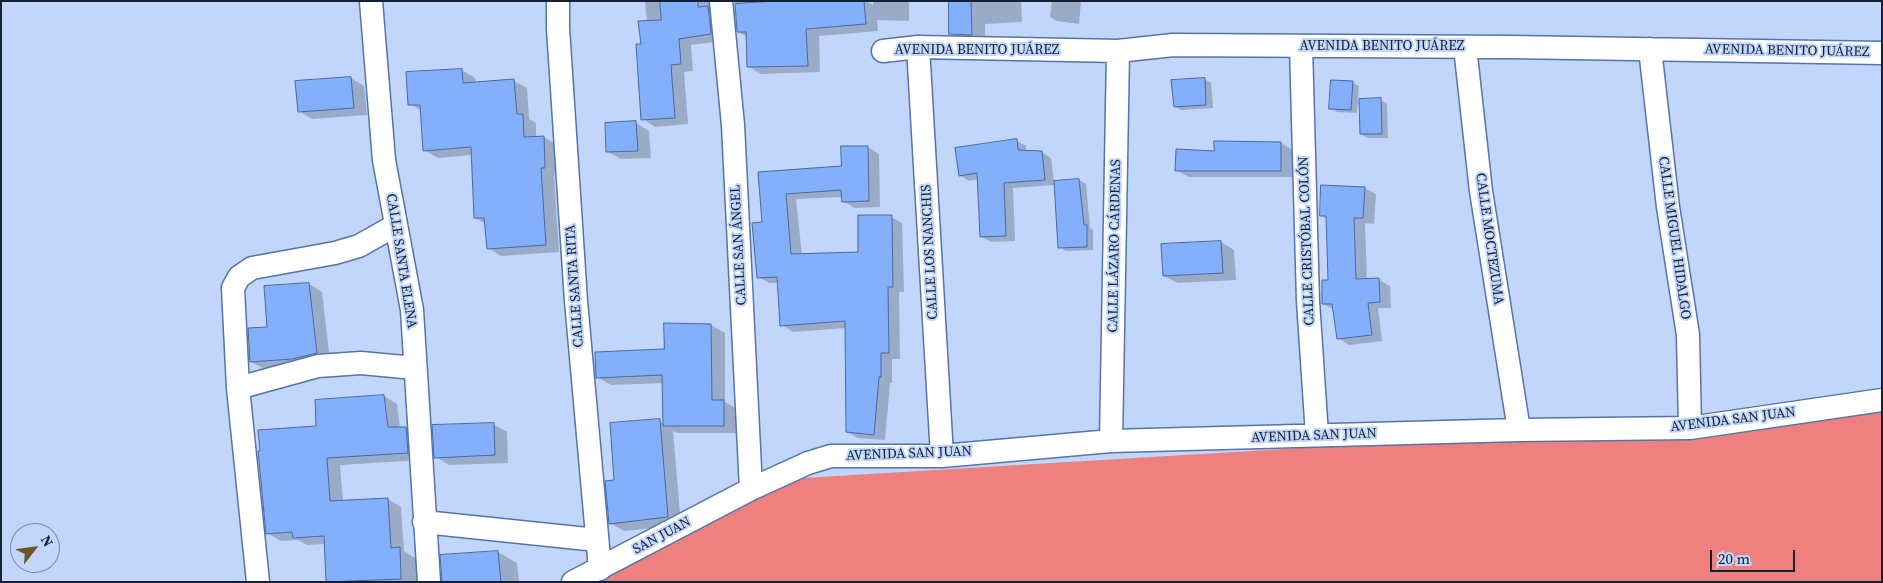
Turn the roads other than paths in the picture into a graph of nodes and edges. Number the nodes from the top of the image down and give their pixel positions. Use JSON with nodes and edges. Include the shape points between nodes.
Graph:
{"nodes":[{"id":1,"x":371,"y":1,"type":"edge"},
{"id":2,"x":558,"y":1,"type":"edge"},
{"id":3,"x":721,"y":1,"type":"edge"},
{"id":4,"x":1301,"y":46,"type":"junction"},
{"id":5,"x":1465,"y":47,"type":"junction"},
{"id":6,"x":918,"y":48,"type":"junction"},
{"id":7,"x":1650,"y":49,"type":"junction"},
{"id":8,"x":883,"y":51,"type":"dead end"},
{"id":9,"x":1118,"y":51,"type":"junction"},
{"id":10,"x":1882,"y":53,"type":"edge"},
{"id":11,"x":396,"y":225,"type":"junction"},
{"id":12,"x":415,"y":368,"type":"junction"},
{"id":13,"x":238,"y":388,"type":"junction"},
{"id":14,"x":1882,"y":400,"type":"edge"},
{"id":15,"x":1690,"y":428,"type":"junction"},
{"id":16,"x":1519,"y":430,"type":"junction"},
{"id":17,"x":1317,"y":435,"type":"junction"},
{"id":18,"x":1111,"y":441,"type":"junction"},
{"id":19,"x":942,"y":456,"type":"junction"},
{"id":20,"x":751,"y":489,"type":"junction"},
{"id":21,"x":424,"y":522,"type":"junction"},
{"id":22,"x":597,"y":540,"type":"junction"},
{"id":23,"x":600,"y":569,"type":"junction"},
{"id":24,"x":258,"y":582,"type":"edge"},
{"id":25,"x":429,"y":582,"type":"edge"},
{"id":26,"x":573,"y":582,"type":"edge"}],
"edges":[{"from":1,"to":11,"type":"street","name":"CALLE SANTA ELENA","via":[[384,160]]},
{"from":2,"to":22,"type":"street","name":"CALLE SANTA RITA","via":[[575,292]]},
{"from":3,"to":20,"type":"street","name":"CALLE SAN ÁNGEL","via":[[733,125]]},
{"from":4,"to":5,"type":"street","name":"AVENIDA BENITO JUÁREZ"},
{"from":4,"to":9,"type":"street","name":"AVENIDA BENITO JUÁREZ","via":[[1173,45]]},
{"from":4,"to":17,"type":"street","name":"CALLE CRISTÓBAL COLÓN","via":[[1308,301]]},
{"from":5,"to":7,"type":"street","name":"AVENIDA BENITO JUÁREZ"},
{"from":5,"to":16,"type":"street","name":"CALLE MOCTEZUMA","via":[[1481,191]]},
{"from":6,"to":8,"type":"street","name":"AVENIDA BENITO JUÁREZ"},
{"from":6,"to":9,"type":"street","name":"AVENIDA BENITO JUÁREZ"},
{"from":6,"to":19,"type":"street","name":"CALLE LOS NANCHIS"},
{"from":7,"to":10,"type":"street","name":"AVENIDA BENITO JUÁREZ"},
{"from":7,"to":15,"type":"street","name":"CALLE MIGUEL HIDALGO","via":[[1668,208],[1688,334]]},
{"from":9,"to":18,"type":"street","name":"CALLE LÁZARO CÁRDENAS"},
{"from":11,"to":12,"type":"street","name":"CALLE SANTA ELENA","via":[[412,310]]},
{"from":11,"to":13,"type":"street","via":[[359,246],[252,268],[239,277],[232,288]]},
{"from":12,"to":13,"type":"street","via":[[362,363],[318,366]]},
{"from":12,"to":21,"type":"street","name":"CALLE SANTA ELENA"},
{"from":13,"to":24,"type":"street"},
{"from":14,"to":15,"type":"street","name":"AVENIDA SAN JUAN"},
{"from":15,"to":16,"type":"street","name":"AVENIDA SAN JUAN"},
{"from":16,"to":17,"type":"street","name":"AVENIDA SAN JUAN"},
{"from":17,"to":18,"type":"street","name":"AVENIDA SAN JUAN"},
{"from":18,"to":19,"type":"street","name":"AVENIDA SAN JUAN"},
{"from":19,"to":20,"type":"street","name":"AVENIDA SAN JUAN","via":[[831,456]]},
{"from":20,"to":23,"type":"street","name":"SAN JUAN"},
{"from":21,"to":22,"type":"street"},
{"from":21,"to":25,"type":"street","name":"CALLE SANTA ELENA"},
{"from":22,"to":23,"type":"street","name":"CALLE SANTA RITA"},
{"from":23,"to":26,"type":"street","name":"SAN JUAN"}]}
